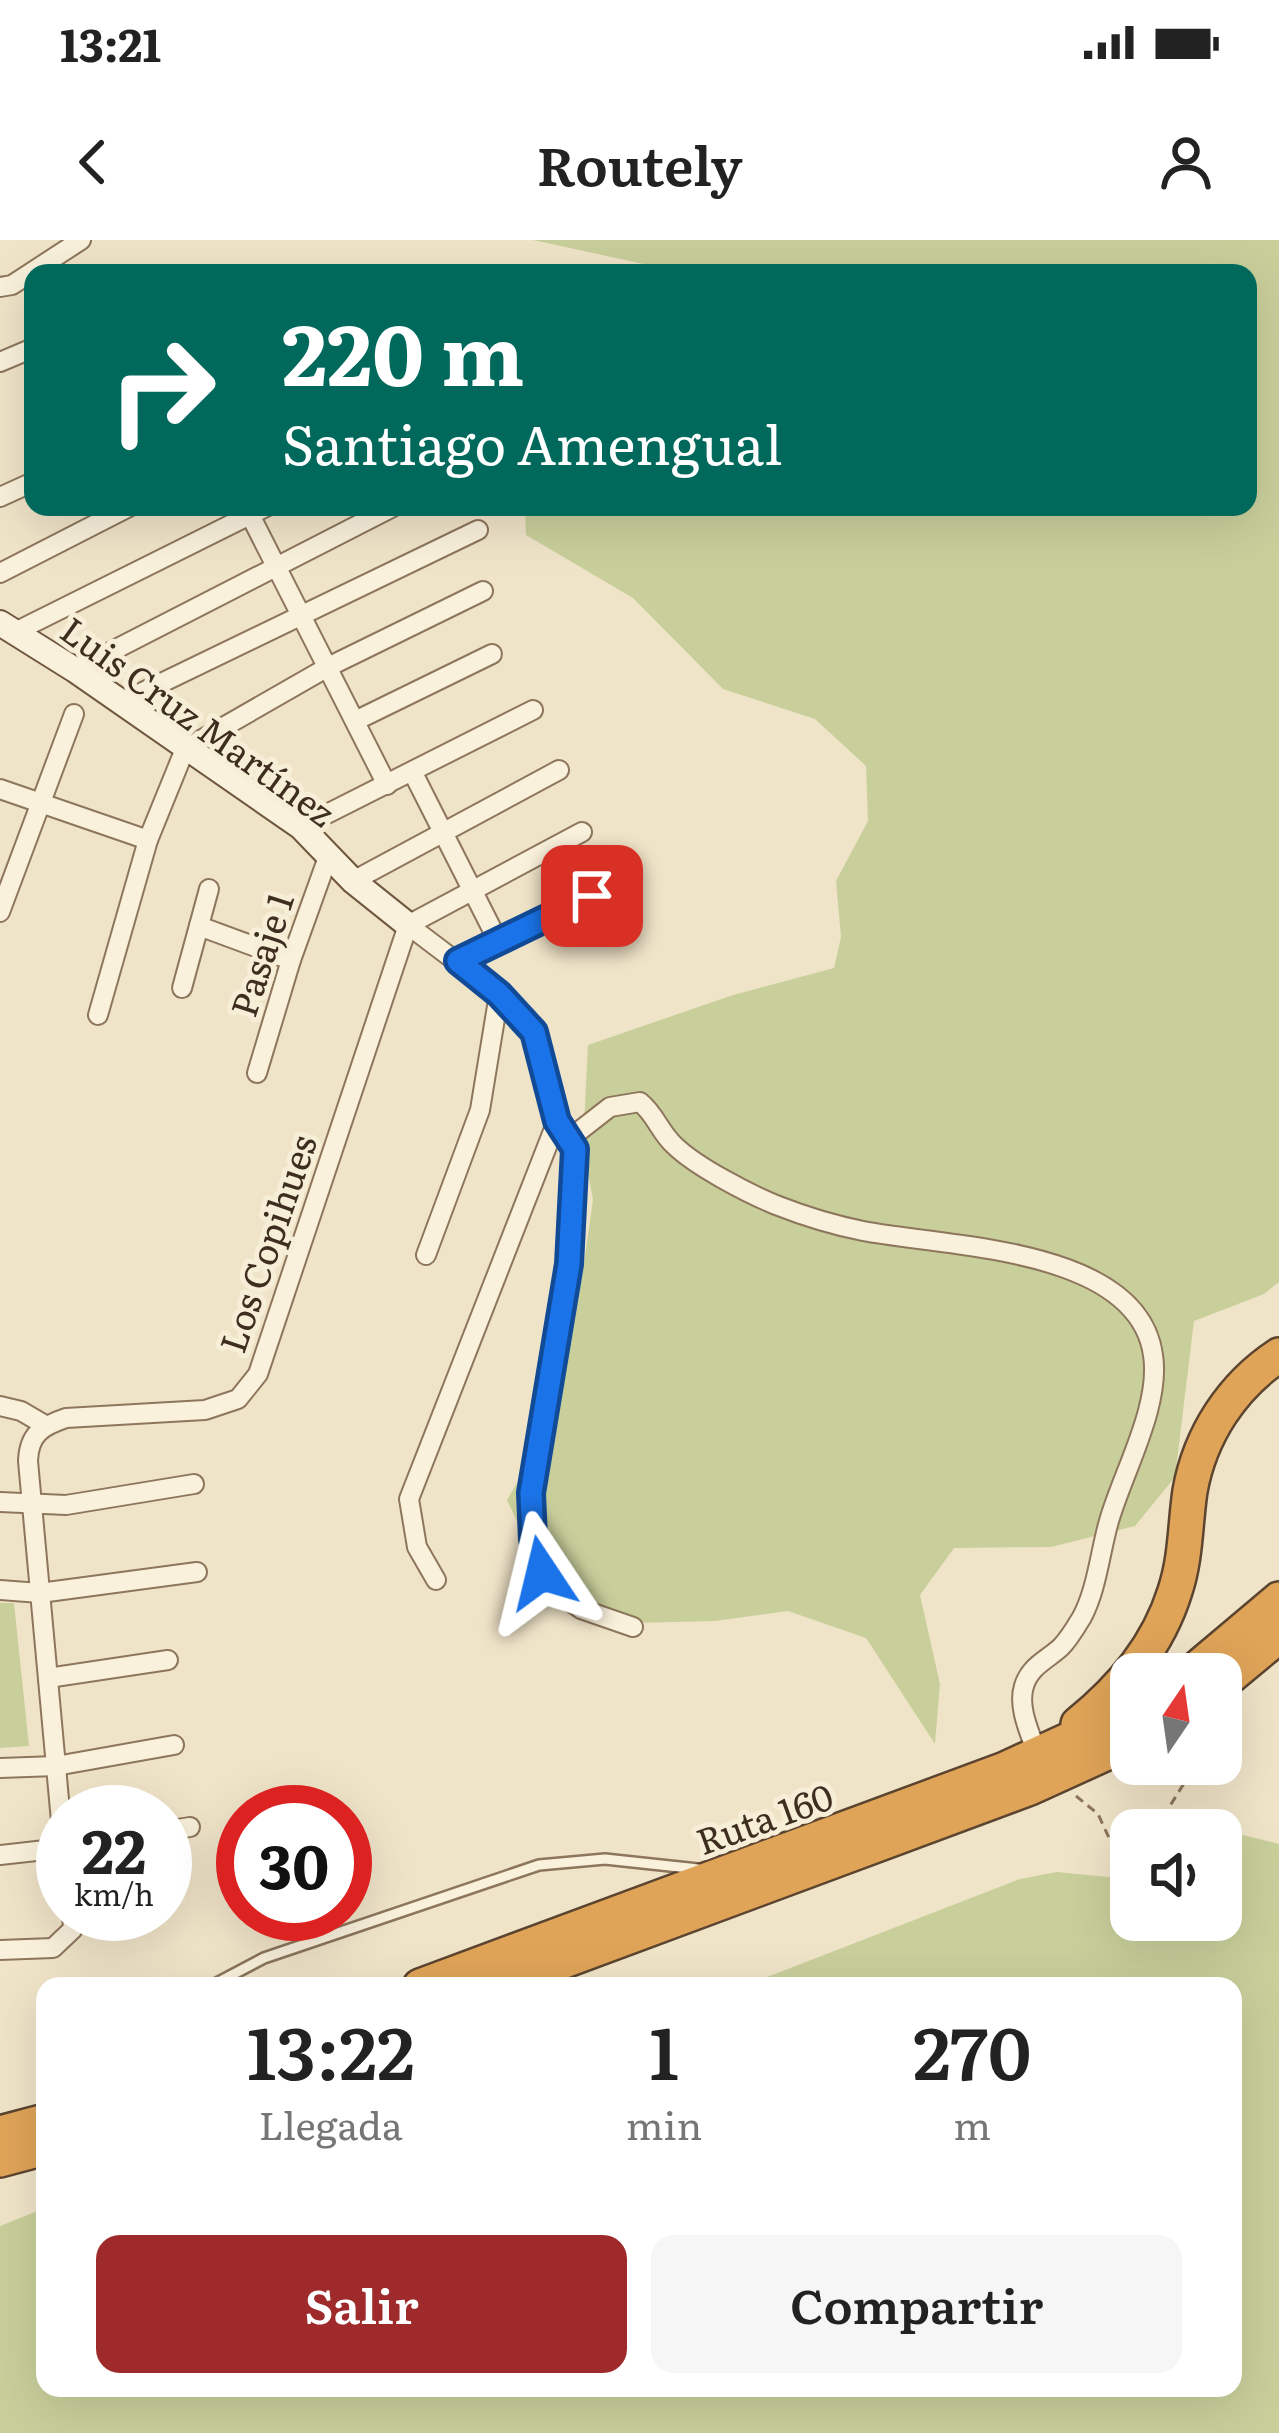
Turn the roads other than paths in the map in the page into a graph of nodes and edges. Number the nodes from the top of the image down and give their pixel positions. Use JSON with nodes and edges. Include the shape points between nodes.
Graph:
{"nodes":[{"id":1,"x":81,"y":240,"type":"edge"},
{"id":2,"x":44,"y":264,"type":"edge"},
{"id":3,"x":111,"y":516,"type":"edge"},
{"id":4,"x":241,"y":516,"type":"edge"},
{"id":5,"x":256,"y":516,"type":"edge"},
{"id":6,"x":375,"y":516,"type":"edge"},
{"id":7,"x":478,"y":530,"type":"dead end"},
{"id":8,"x":277,"y":566,"type":"junction"},
{"id":9,"x":0,"y":572,"type":"edge"},
{"id":10,"x":483,"y":591,"type":"dead end"},
{"id":11,"x":302,"y":616,"type":"junction"},
{"id":12,"x":7,"y":628,"type":"edge"},
{"id":13,"x":492,"y":654,"type":"dead end"},
{"id":14,"x":328,"y":667,"type":"junction"},
{"id":15,"x":75,"y":670,"type":"junction"},
{"id":16,"x":120,"y":703,"type":"junction"},
{"id":17,"x":533,"y":710,"type":"dead end"},
{"id":18,"x":74,"y":714,"type":"dead end"},
{"id":19,"x":355,"y":721,"type":"junction"},
{"id":20,"x":185,"y":748,"type":"junction"},
{"id":21,"x":559,"y":770,"type":"dead end"},
{"id":22,"x":413,"y":773,"type":"junction"},
{"id":23,"x":387,"y":785,"type":"junction"},
{"id":24,"x":0,"y":789,"type":"edge"},
{"id":25,"x":38,"y":801,"type":"junction"},
{"id":26,"x":301,"y":827,"type":"junction"},
{"id":27,"x":442,"y":832,"type":"junction"},
{"id":28,"x":582,"y":832,"type":"dead end"},
{"id":29,"x":148,"y":840,"type":"junction"},
{"id":30,"x":328,"y":857,"type":"junction"},
{"id":31,"x":353,"y":881,"type":"junction"},
{"id":32,"x":209,"y":889,"type":"dead end"},
{"id":33,"x":470,"y":889,"type":"junction"},
{"id":34,"x":592,"y":896,"type":"dead end"},
{"id":35,"x":0,"y":912,"type":"edge"},
{"id":36,"x":408,"y":925,"type":"junction"},
{"id":37,"x":199,"y":926,"type":"junction"},
{"id":38,"x":498,"y":941,"type":"junction"},
{"id":39,"x":291,"y":960,"type":"junction"},
{"id":40,"x":458,"y":961,"type":"junction"},
{"id":41,"x":182,"y":988,"type":"dead end"},
{"id":42,"x":499,"y":994,"type":"junction"},
{"id":43,"x":98,"y":1015,"type":"dead end"},
{"id":44,"x":256,"y":1073,"type":"dead end"},
{"id":45,"x":557,"y":1121,"type":"junction"},
{"id":46,"x":569,"y":1139,"type":"junction"},
{"id":47,"x":426,"y":1255,"type":"dead end"},
{"id":48,"x":1279,"y":1355,"type":"edge"},
{"id":49,"x":0,"y":1406,"type":"edge"},
{"id":50,"x":45,"y":1425,"type":"junction"},
{"id":51,"x":194,"y":1484,"type":"dead end"},
{"id":52,"x":0,"y":1502,"type":"edge"},
{"id":53,"x":32,"y":1503,"type":"junction"},
{"id":54,"x":197,"y":1572,"type":"dead end"},
{"id":55,"x":436,"y":1580,"type":"dead end"},
{"id":56,"x":0,"y":1590,"type":"edge"},
{"id":57,"x":40,"y":1593,"type":"junction"},
{"id":58,"x":1279,"y":1600,"type":"edge"},
{"id":59,"x":633,"y":1627,"type":"dead end"},
{"id":60,"x":1279,"y":1636,"type":"edge"},
{"id":61,"x":1215,"y":1653,"type":"edge"},
{"id":62,"x":168,"y":1660,"type":"dead end"},
{"id":63,"x":1242,"y":1667,"type":"edge"},
{"id":64,"x":48,"y":1678,"type":"junction"},
{"id":65,"x":1110,"y":1721,"type":"edge"},
{"id":66,"x":174,"y":1744,"type":"dead end"},
{"id":67,"x":1110,"y":1752,"type":"edge"},
{"id":68,"x":1038,"y":1756,"type":"junction"},
{"id":69,"x":56,"y":1766,"type":"junction"},
{"id":70,"x":0,"y":1768,"type":"edge"},
{"id":71,"x":58,"y":1785,"type":"edge"},
{"id":72,"x":36,"y":1849,"type":"edge"},
{"id":73,"x":0,"y":1855,"type":"edge"},
{"id":74,"x":740,"y":1868,"type":"junction"},
{"id":75,"x":61,"y":1941,"type":"edge"},
{"id":76,"x":0,"y":1950,"type":"edge"},
{"id":77,"x":228,"y":1977,"type":"edge"},
{"id":78,"x":444,"y":1977,"type":"edge"},
{"id":79,"x":521,"y":1977,"type":"edge"},
{"id":80,"x":36,"y":2123,"type":"edge"},
{"id":81,"x":0,"y":2132,"type":"edge"},
{"id":82,"x":36,"y":2150,"type":"edge"},
{"id":83,"x":0,"y":2160,"type":"edge"}],
"edges":[{"from":1,"to":2,"type":"street"},
{"from":3,"to":9,"type":"street"},
{"from":4,"to":12,"type":"street"},
{"from":5,"to":8,"type":"street"},
{"from":6,"to":8,"type":"street"},
{"from":7,"to":11,"type":"street"},
{"from":8,"to":11,"type":"street"},
{"from":8,"to":15,"type":"street"},
{"from":10,"to":14,"type":"street"},
{"from":11,"to":14,"type":"street"},
{"from":11,"to":16,"type":"street"},
{"from":12,"to":15,"type":"street","name":"Luis Cruz Martínez"},
{"from":13,"to":19,"type":"street"},
{"from":14,"to":19,"type":"street"},
{"from":14,"to":20,"type":"street"},
{"from":15,"to":16,"type":"street","name":"Luis Cruz Martínez"},
{"from":16,"to":20,"type":"street","name":"Luis Cruz Martínez"},
{"from":17,"to":22,"type":"street"},
{"from":18,"to":25,"type":"street"},
{"from":19,"to":23,"type":"street"},
{"from":20,"to":26,"type":"street","name":"Luis Cruz Martínez"},
{"from":20,"to":29,"type":"street"},
{"from":21,"to":27,"type":"street"},
{"from":22,"to":23,"type":"street"},
{"from":22,"to":27,"type":"street"},
{"from":23,"to":26,"type":"street"},
{"from":24,"to":25,"type":"street"},
{"from":25,"to":29,"type":"street"},
{"from":25,"to":35,"type":"street"},
{"from":26,"to":30,"type":"street","name":"Luis Cruz Martínez"},
{"from":27,"to":31,"type":"street"},
{"from":27,"to":33,"type":"street"},
{"from":28,"to":33,"type":"street"},
{"from":29,"to":43,"type":"street"},
{"from":30,"to":31,"type":"street","name":"Luis Cruz Martínez"},
{"from":30,"to":39,"type":"street","name":"Pasaje 1"},
{"from":31,"to":36,"type":"street","name":"Luis Cruz Martínez"},
{"from":32,"to":37,"type":"street"},
{"from":33,"to":36,"type":"street"},
{"from":33,"to":38,"type":"street"},
{"from":34,"to":38,"type":"street"},
{"from":36,"to":40,"type":"street"},
{"from":36,"to":50,"type":"street","name":"Los Copihues","via":[[258,1374],[238,1399],[205,1409]]},
{"from":37,"to":39,"type":"street"},
{"from":37,"to":41,"type":"street"},
{"from":38,"to":40,"type":"street"},
{"from":39,"to":44,"type":"street","name":"Pasaje 1"},
{"from":40,"to":42,"type":"street"},
{"from":42,"to":45,"type":"street","via":[[534,1032]]},
{"from":42,"to":47,"type":"street","via":[[480,1110]]},
{"from":45,"to":46,"type":"street"},
{"from":45,"to":55,"type":"street","via":[[409,1499],[417,1547]]},
{"from":46,"to":59,"type":"street","via":[[577,1161],[569,1264],[531,1493],[533,1539],[542,1573],[560,1594]]},
{"from":46,"to":68,"type":"street","via":[[610,1107],[640,1102],[672,1144],[771,1203],[863,1231],[1063,1268],[1100,1283],[1138,1314],[1155,1378],[1084,1613],[1022,1689]]},
{"from":48,"to":68,"type":"highway","via":[[1232,1397],[1208,1436],[1193,1475],[1181,1569],[1152,1642],[1111,1696]]},
{"from":49,"to":50,"type":"street"},
{"from":50,"to":53,"type":"street","via":[[28,1448]]},
{"from":51,"to":53,"type":"street"},
{"from":52,"to":53,"type":"street"},
{"from":53,"to":57,"type":"street"},
{"from":54,"to":57,"type":"street"},
{"from":56,"to":57,"type":"street"},
{"from":57,"to":64,"type":"street"},
{"from":58,"to":61,"type":"highway"},
{"from":60,"to":63,"type":"highway"},
{"from":62,"to":64,"type":"street"},
{"from":64,"to":69,"type":"street"},
{"from":65,"to":68,"type":"highway","name":"Ruta 160"},
{"from":66,"to":69,"type":"street"},
{"from":67,"to":79,"type":"highway","name":"Ruta 160"},
{"from":68,"to":74,"type":"highway","name":"Ruta 160"},
{"from":69,"to":70,"type":"street"},
{"from":69,"to":71,"type":"street"},
{"from":72,"to":73,"type":"street"},
{"from":74,"to":77,"type":"lane","via":[[562,1860],[264,1958]]},
{"from":74,"to":78,"type":"highway","name":"Ruta 160"},
{"from":75,"to":76,"type":"street"},
{"from":80,"to":81,"type":"highway"},
{"from":82,"to":83,"type":"highway"}]}
